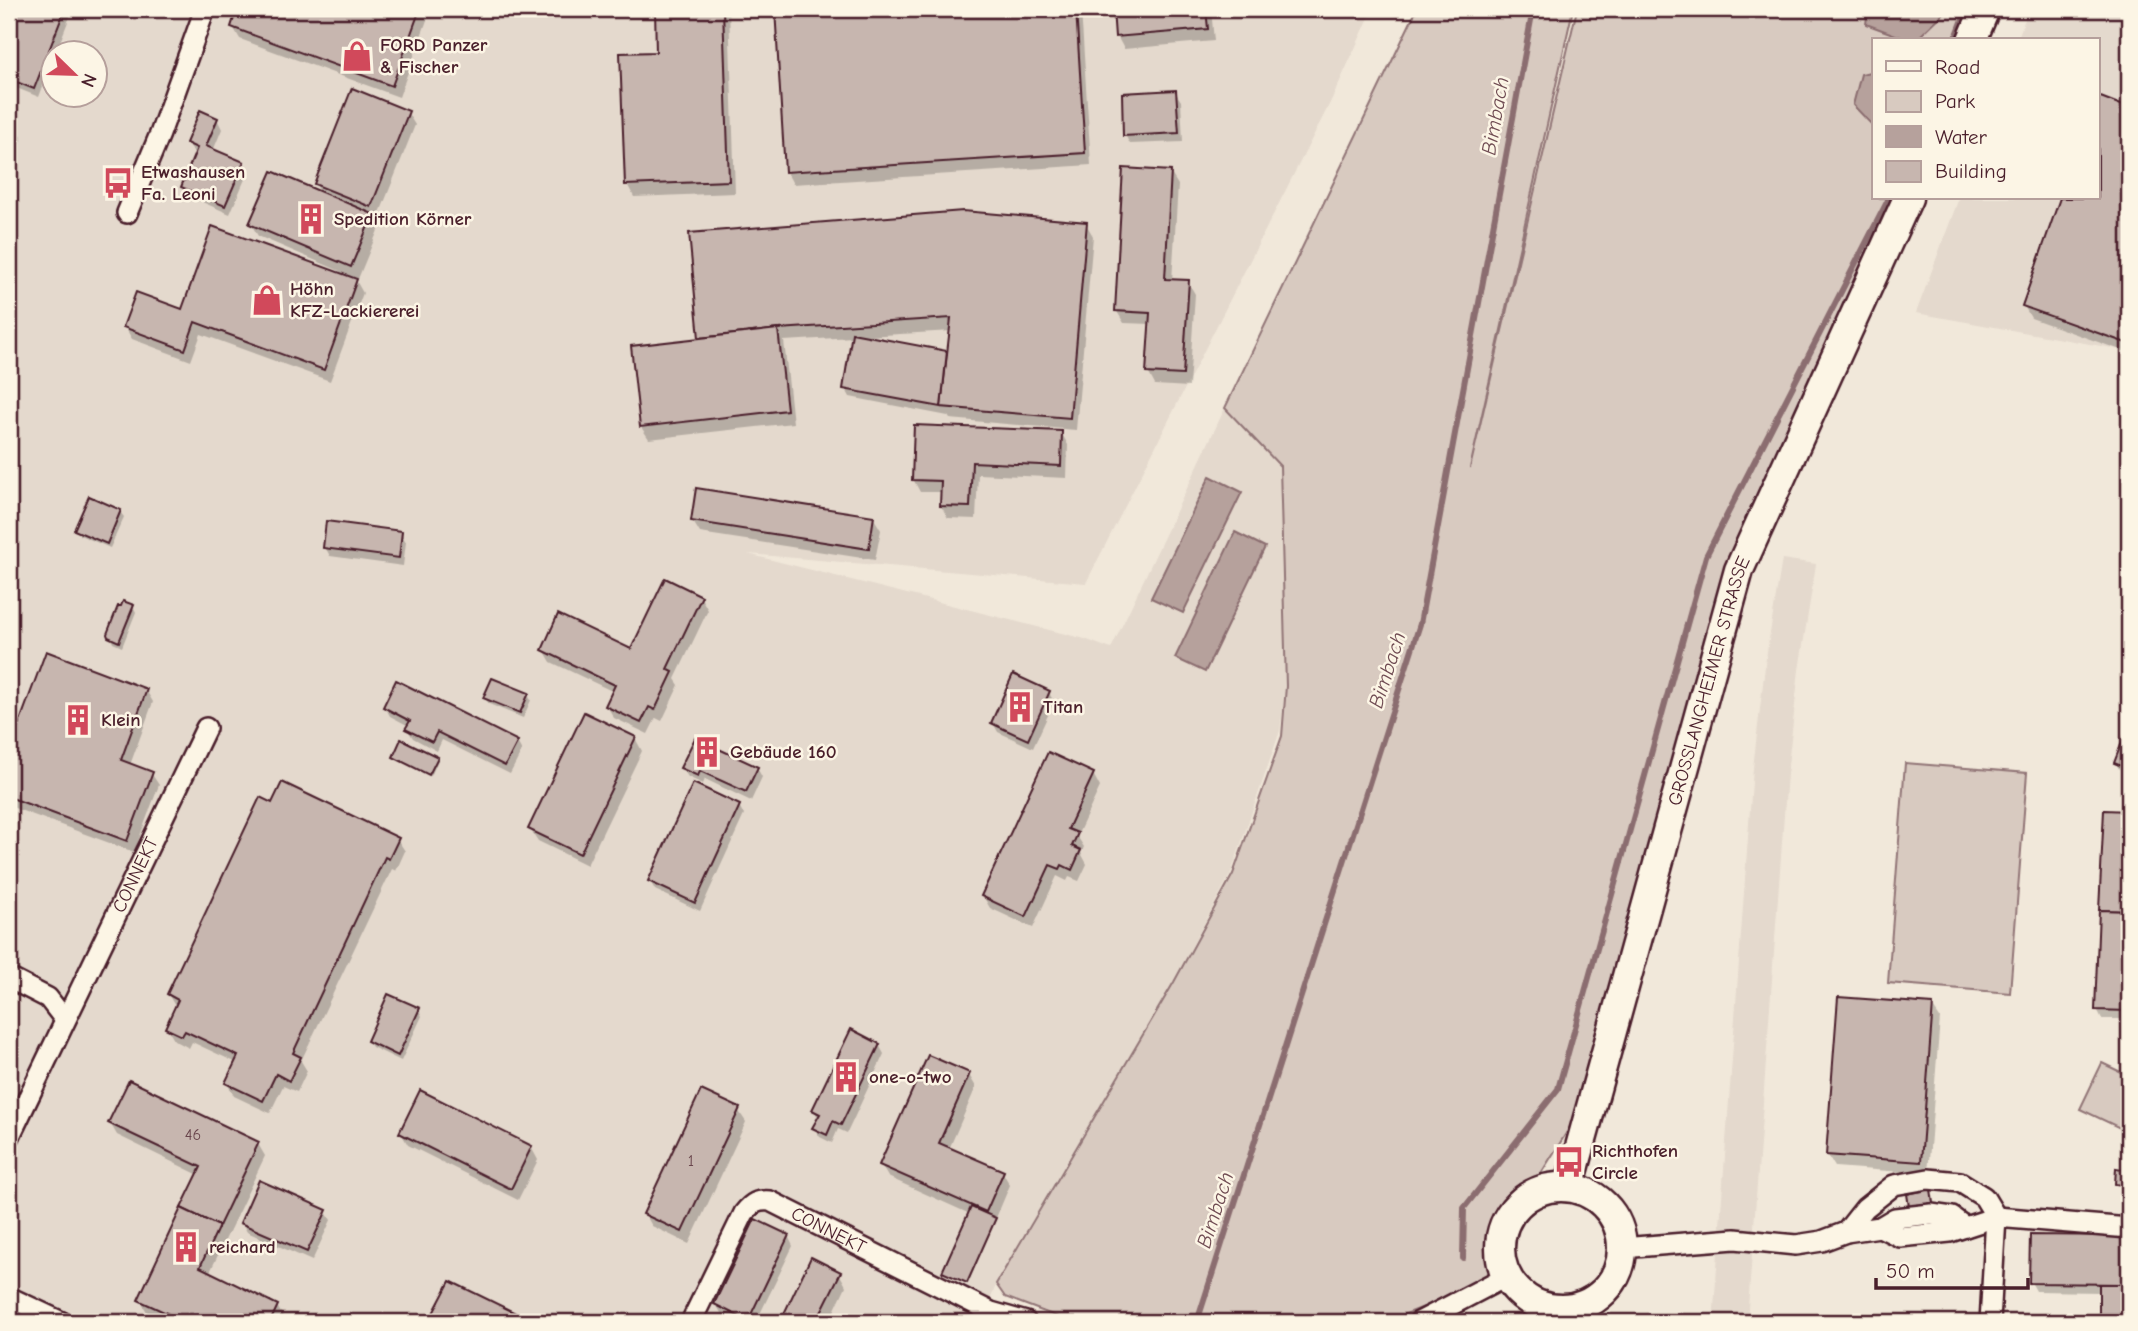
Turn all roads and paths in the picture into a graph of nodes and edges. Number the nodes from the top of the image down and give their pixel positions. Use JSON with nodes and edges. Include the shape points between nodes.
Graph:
{"nodes":[{"id":1,"x":205,"y":9,"type":"edge"},
{"id":2,"x":1985,"y":9,"type":"edge"},
{"id":3,"x":1973,"y":38,"type":"edge"},
{"id":4,"x":1907,"y":200,"type":"edge"},
{"id":5,"x":127,"y":213,"type":"dead end"},
{"id":6,"x":206,"y":728,"type":"dead end"},
{"id":7,"x":9,"y":978,"type":"edge"},
{"id":8,"x":65,"y":1020,"type":"junction"},
{"id":9,"x":9,"y":1138,"type":"edge"},
{"id":10,"x":1569,"y":1187,"type":"junction"},
{"id":11,"x":1996,"y":1217,"type":"junction"},
{"id":12,"x":2129,"y":1228,"type":"edge"},
{"id":13,"x":1846,"y":1232,"type":"junction"},
{"id":14,"x":1622,"y":1248,"type":"junction"},
{"id":15,"x":1507,"y":1276,"type":"junction"},
{"id":16,"x":9,"y":1297,"type":"edge"},
{"id":17,"x":1572,"y":1315,"type":"edge"},
{"id":18,"x":62,"y":1322,"type":"edge"},
{"id":19,"x":691,"y":1322,"type":"edge"},
{"id":20,"x":1026,"y":1322,"type":"edge"},
{"id":21,"x":1419,"y":1322,"type":"edge"},
{"id":22,"x":1990,"y":1322,"type":"edge"}],
"edges":[{"from":1,"to":5,"type":"street"},
{"from":2,"to":3,"type":"main road"},
{"from":4,"to":10,"type":"main road","name":"GROSSLANGHEIMER STRASSE","via":[[1739,570]]},
{"from":6,"to":8,"type":"street","name":"CONNEKT"},
{"from":7,"to":8,"type":"street","via":[[48,998]]},
{"from":8,"to":9,"type":"street","name":"CONNEKT"},
{"from":10,"to":14,"type":"main road","via":[[1586,1191],[1607,1208],[1620,1230]]},
{"from":10,"to":15,"type":"main road","via":[[1550,1187],[1517,1205],[1501,1239]]},
{"from":11,"to":12,"type":"street"},
{"from":11,"to":13,"type":"street","via":[[1965,1227],[1952,1217],[1931,1214],[1895,1218],[1880,1227]]},
{"from":11,"to":13,"type":"street","via":[[1984,1197],[1960,1182],[1928,1179],[1894,1185],[1865,1208]]},
{"from":11,"to":22,"type":"street"},
{"from":13,"to":14,"type":"street","via":[[1796,1245],[1735,1239]]},
{"from":14,"to":17,"type":"main road","via":[[1613,1281]]},
{"from":15,"to":17,"type":"main road","via":[[1533,1302]]},
{"from":15,"to":21,"type":"street"},
{"from":16,"to":18,"type":"street"},
{"from":19,"to":20,"type":"street","name":"CONNEKT","via":[[744,1213],[759,1200],[770,1201],[991,1312]]}]}
